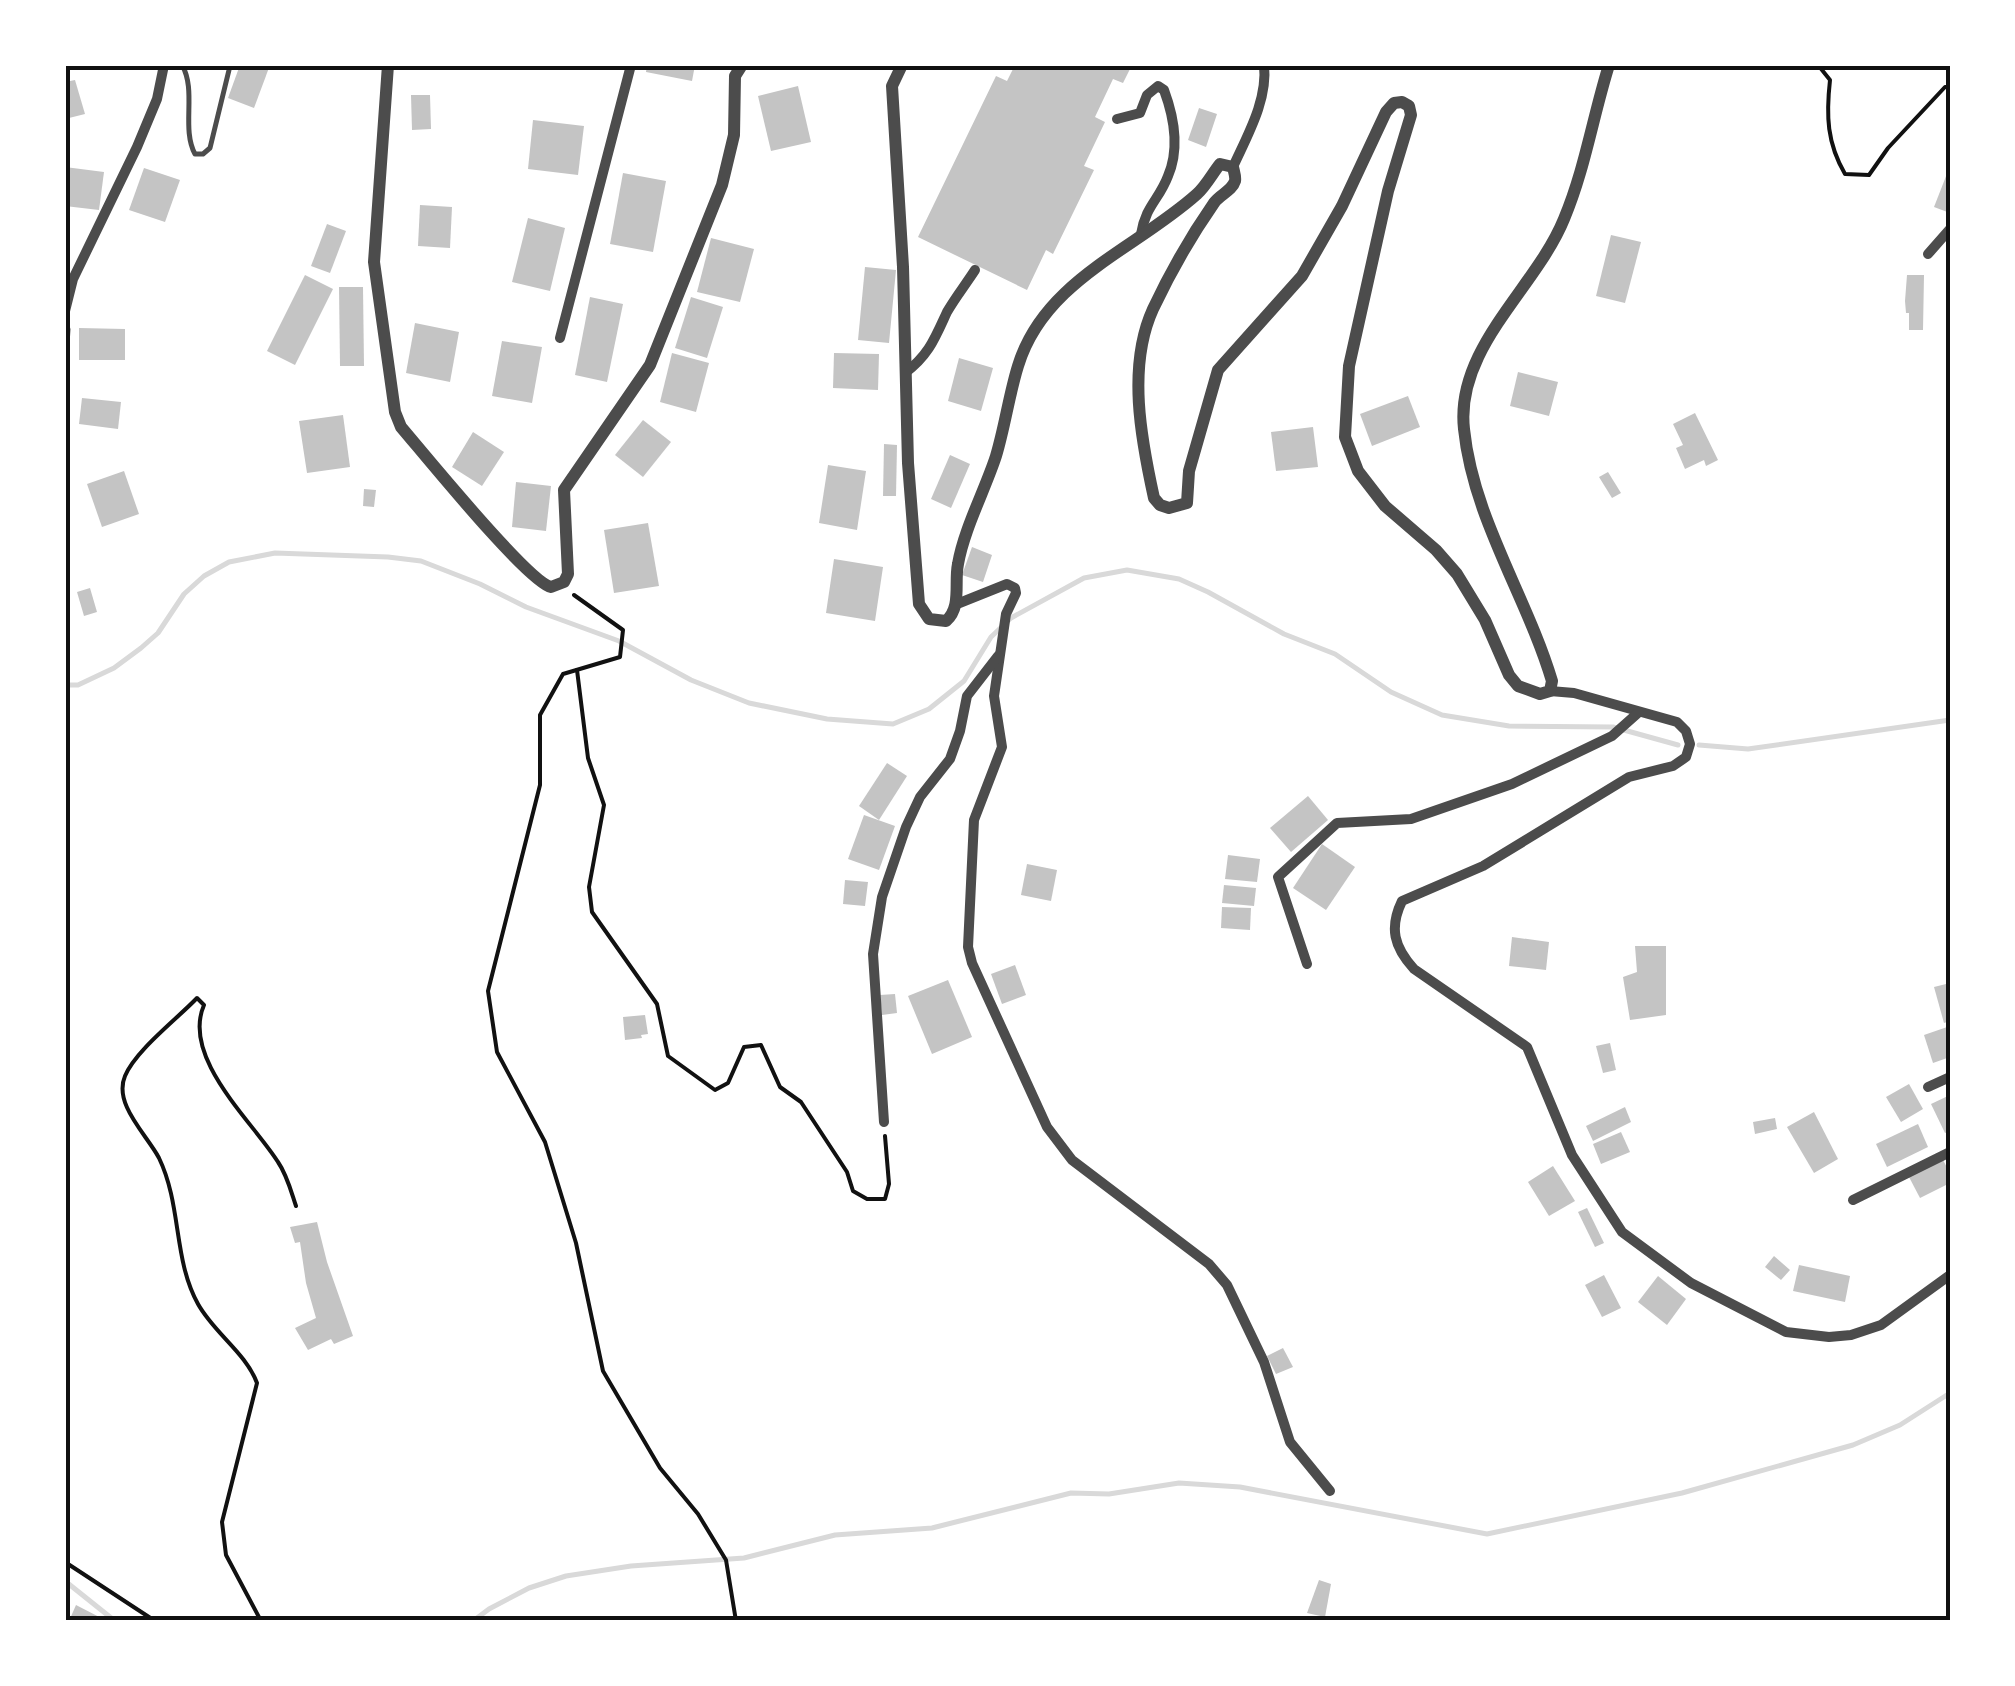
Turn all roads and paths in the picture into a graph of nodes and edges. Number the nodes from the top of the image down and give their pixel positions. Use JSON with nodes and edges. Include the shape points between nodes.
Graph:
{"nodes":[{"id":1,"x":164,"y":65,"type":"edge"},
{"id":2,"x":182,"y":65,"type":"edge"},
{"id":3,"x":388,"y":65,"type":"edge"},
{"id":4,"x":631,"y":65,"type":"edge"},
{"id":5,"x":742,"y":65,"type":"edge"},
{"id":6,"x":902,"y":65,"type":"edge"},
{"id":7,"x":1264,"y":65,"type":"edge"},
{"id":8,"x":1609,"y":65,"type":"edge"},
{"id":9,"x":1818,"y":65,"type":"edge"},
{"id":10,"x":229,"y":70,"type":"dead end"},
{"id":11,"x":1950,"y":88,"type":"edge"},
{"id":12,"x":1118,"y":119,"type":"dead end"},
{"id":13,"x":1233,"y":167,"type":"junction"},
{"id":14,"x":1950,"y":228,"type":"edge"},
{"id":15,"x":1141,"y":234,"type":"junction"},
{"id":16,"x":1928,"y":254,"type":"dead end"},
{"id":17,"x":975,"y":270,"type":"dead end"},
{"id":18,"x":65,"y":311,"type":"edge"},
{"id":19,"x":65,"y":328,"type":"edge"},
{"id":20,"x":560,"y":338,"type":"dead end"},
{"id":21,"x":906,"y":373,"type":"junction"},
{"id":22,"x":65,"y":374,"type":"edge"},
{"id":23,"x":65,"y":396,"type":"edge"},
{"id":24,"x":66,"y":436,"type":"edge"},
{"id":25,"x":568,"y":574,"type":"junction"},
{"id":26,"x":956,"y":604,"type":"junction"},
{"id":27,"x":999,"y":655,"type":"junction"},
{"id":28,"x":577,"y":670,"type":"junction"},
{"id":29,"x":1550,"y":691,"type":"junction"},
{"id":30,"x":1639,"y":712,"type":"junction"},
{"id":31,"x":1306,"y":964,"type":"dead end"},
{"id":32,"x":1950,"y":1077,"type":"edge"},
{"id":33,"x":1928,"y":1087,"type":"dead end"},
{"id":34,"x":884,"y":1122,"type":"joint"},
{"id":35,"x":1950,"y":1152,"type":"edge"},
{"id":36,"x":1853,"y":1200,"type":"dead end"},
{"id":37,"x":296,"y":1206,"type":"dead end"},
{"id":38,"x":1950,"y":1275,"type":"edge"},
{"id":39,"x":1330,"y":1491,"type":"dead end"},
{"id":40,"x":65,"y":1562,"type":"edge"},
{"id":41,"x":155,"y":1621,"type":"edge"},
{"id":42,"x":262,"y":1621,"type":"edge"},
{"id":43,"x":736,"y":1621,"type":"edge"}],
"edges":[{"from":1,"to":18,"type":"street","via":[[156,100],[73,279]]},
{"from":2,"to":10,"type":"lane","via":[[196,154],[210,148]]},
{"from":3,"to":25,"type":"street","via":[[374,262],[394,412],[539,582],[556,586]]},
{"from":4,"to":20,"type":"street"},
{"from":5,"to":25,"type":"street","via":[[735,76],[734,135],[722,185],[650,365],[564,490]]},
{"from":6,"to":21,"type":"street","via":[[892,86]]},
{"from":7,"to":13,"type":"street","via":[[1256,116]]},
{"from":8,"to":29,"type":"street","via":[[1562,224],[1480,355],[1464,408],[1472,472],[1548,666]]},
{"from":9,"to":11,"type":"path","via":[[1830,80],[1832,153],[1845,174],[1869,176],[1922,110]]},
{"from":12,"to":15,"type":"street","via":[[1140,112],[1158,86],[1175,124],[1168,177],[1145,212]]},
{"from":13,"to":15,"type":"street","via":[[1220,164],[1195,196]]},
{"from":13,"to":29,"type":"street","via":[[1234,185],[1195,232],[1152,311],[1140,348],[1154,498],[1169,508],[1187,503],[1189,471],[1218,370],[1302,276],[1386,112],[1402,102],[1411,115],[1350,366],[1344,416],[1350,456],[1385,506],[1457,574],[1509,675],[1529,692]]},
{"from":14,"to":16,"type":"street"},
{"from":15,"to":26,"type":"street","via":[[1055,304],[1024,349],[998,449],[959,554]]},
{"from":17,"to":21,"type":"street","via":[[924,359]]},
{"from":19,"to":22,"type":"lane"},
{"from":21,"to":26,"type":"street","via":[[920,604],[930,620],[946,622]]},
{"from":23,"to":24,"type":"lane"},
{"from":25,"to":28,"type":"path","via":[[574,597],[623,630],[620,657]]},
{"from":26,"to":27,"type":"street","via":[[1012,584],[1016,594]]},
{"from":27,"to":34,"type":"street","via":[[968,696],[950,760],[920,797],[882,898],[873,954]]},
{"from":27,"to":39,"type":"street","via":[[994,696],[1002,747],[974,820],[972,963],[1059,1144],[1227,1286],[1264,1362],[1290,1442]]},
{"from":28,"to":34,"type":"path","via":[[588,758],[604,805],[589,887],[592,912],[656,1004],[668,1056],[715,1090],[728,1083],[744,1046],[762,1045],[780,1086],[802,1102],[853,1190],[867,1199],[885,1199],[889,1184]]},
{"from":28,"to":43,"type":"path","via":[[563,674],[540,715],[540,785],[488,991],[496,1052],[545,1142],[576,1243],[603,1371],[660,1468],[726,1560]]},
{"from":29,"to":30,"type":"street"},
{"from":30,"to":31,"type":"street","via":[[1612,736],[1512,784],[1411,818],[1337,823],[1278,877]]},
{"from":30,"to":38,"type":"street","via":[[1677,722],[1690,744],[1686,757],[1629,777],[1483,866],[1402,901],[1393,919],[1401,955],[1527,1047],[1572,1155],[1622,1232],[1691,1283],[1786,1332],[1829,1337],[1881,1324]]},
{"from":32,"to":33,"type":"street"},
{"from":35,"to":36,"type":"street"},
{"from":37,"to":42,"type":"path","via":[[282,1168],[219,1084],[202,1040],[204,1005],[198,998],[134,1061],[122,1092],[173,1193],[184,1271],[196,1302],[257,1384],[222,1522],[226,1556]]},
{"from":40,"to":41,"type":"path"}]}
